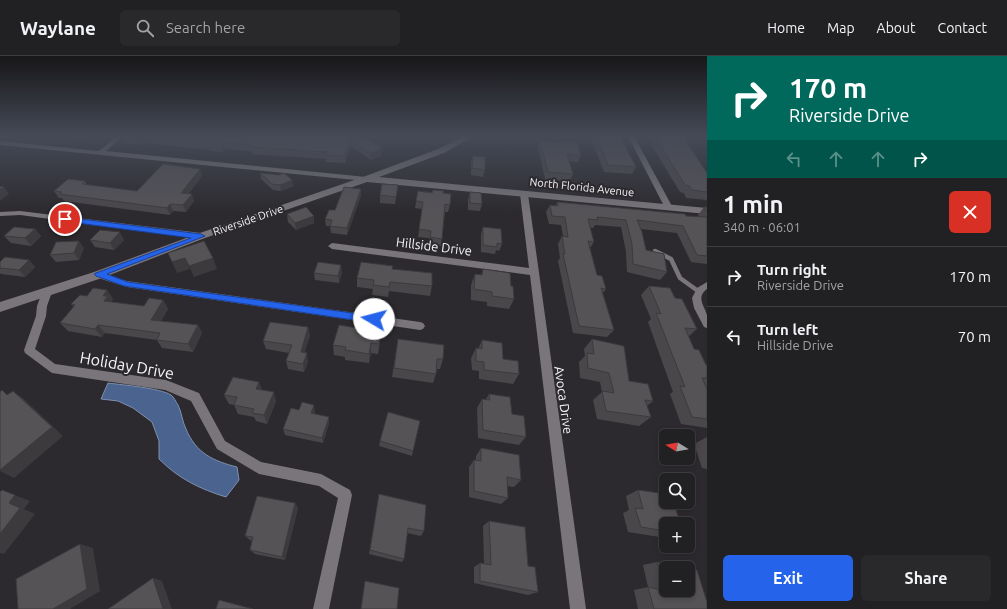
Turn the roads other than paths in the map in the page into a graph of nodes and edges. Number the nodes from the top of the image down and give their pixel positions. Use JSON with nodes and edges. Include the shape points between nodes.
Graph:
{"nodes":[{"id":1,"x":190,"y":162,"type":"edge"},
{"id":2,"x":411,"y":162,"type":"edge"},
{"id":3,"x":645,"y":162,"type":"edge"},
{"id":4,"x":394,"y":168,"type":"junction"},
{"id":5,"x":366,"y":179,"type":"junction"},
{"id":6,"x":410,"y":183,"type":"junction"},
{"id":7,"x":524,"y":194,"type":"junction"},
{"id":8,"x":669,"y":208,"type":"junction"},
{"id":9,"x":707,"y":211,"type":"edge"},
{"id":10,"x":0,"y":214,"type":"edge"},
{"id":11,"x":201,"y":236,"type":"junction"},
{"id":12,"x":332,"y":246,"type":"dead end"},
{"id":13,"x":656,"y":251,"type":"edge"},
{"id":14,"x":533,"y":272,"type":"junction"},
{"id":15,"x":98,"y":274,"type":"junction"},
{"id":16,"x":707,"y":285,"type":"edge"},
{"id":17,"x":698,"y":291,"type":"junction"},
{"id":18,"x":47,"y":292,"type":"junction"},
{"id":19,"x":0,"y":307,"type":"edge"},
{"id":20,"x":707,"y":324,"type":"edge"},
{"id":21,"x":420,"y":326,"type":"dead end"},
{"id":22,"x":322,"y":609,"type":"edge"},
{"id":23,"x":578,"y":609,"type":"edge"}],
"edges":[{"from":1,"to":5,"type":"street","name":"North Florida Avenue"},
{"from":2,"to":4,"type":"street","name":"Riverside Drive"},
{"from":3,"to":8,"type":"street"},
{"from":4,"to":5,"type":"street","name":"Riverside Drive"},
{"from":4,"to":6,"type":"street"},
{"from":5,"to":6,"type":"street","name":"North Florida Avenue"},
{"from":5,"to":11,"type":"street","name":"Riverside Drive"},
{"from":6,"to":7,"type":"street","name":"North Florida Avenue"},
{"from":7,"to":8,"type":"street","name":"North Florida Avenue"},
{"from":7,"to":14,"type":"street","name":"Avoca Drive"},
{"from":8,"to":9,"type":"street","name":"North Florida Avenue"},
{"from":10,"to":11,"type":"street","via":[[20,214]]},
{"from":11,"to":15,"type":"street","name":"Riverside Drive"},
{"from":12,"to":14,"type":"street","name":"Hillside Drive"},
{"from":13,"to":17,"type":"lane","via":[[671,259],[681,280]]},
{"from":14,"to":23,"type":"street","name":"Avoca Drive"},
{"from":15,"to":18,"type":"street","name":"Riverside Drive"},
{"from":15,"to":21,"type":"street","via":[[127,284]]},
{"from":16,"to":17,"type":"street"},
{"from":17,"to":20,"type":"street","via":[[697,304]]},
{"from":18,"to":19,"type":"street","name":"Riverside Drive"},
{"from":18,"to":22,"type":"street","name":"Holiday Drive","via":[[29,350],[52,368],[166,385],[195,397],[221,445],[258,468],[321,480],[345,495]]}]}
